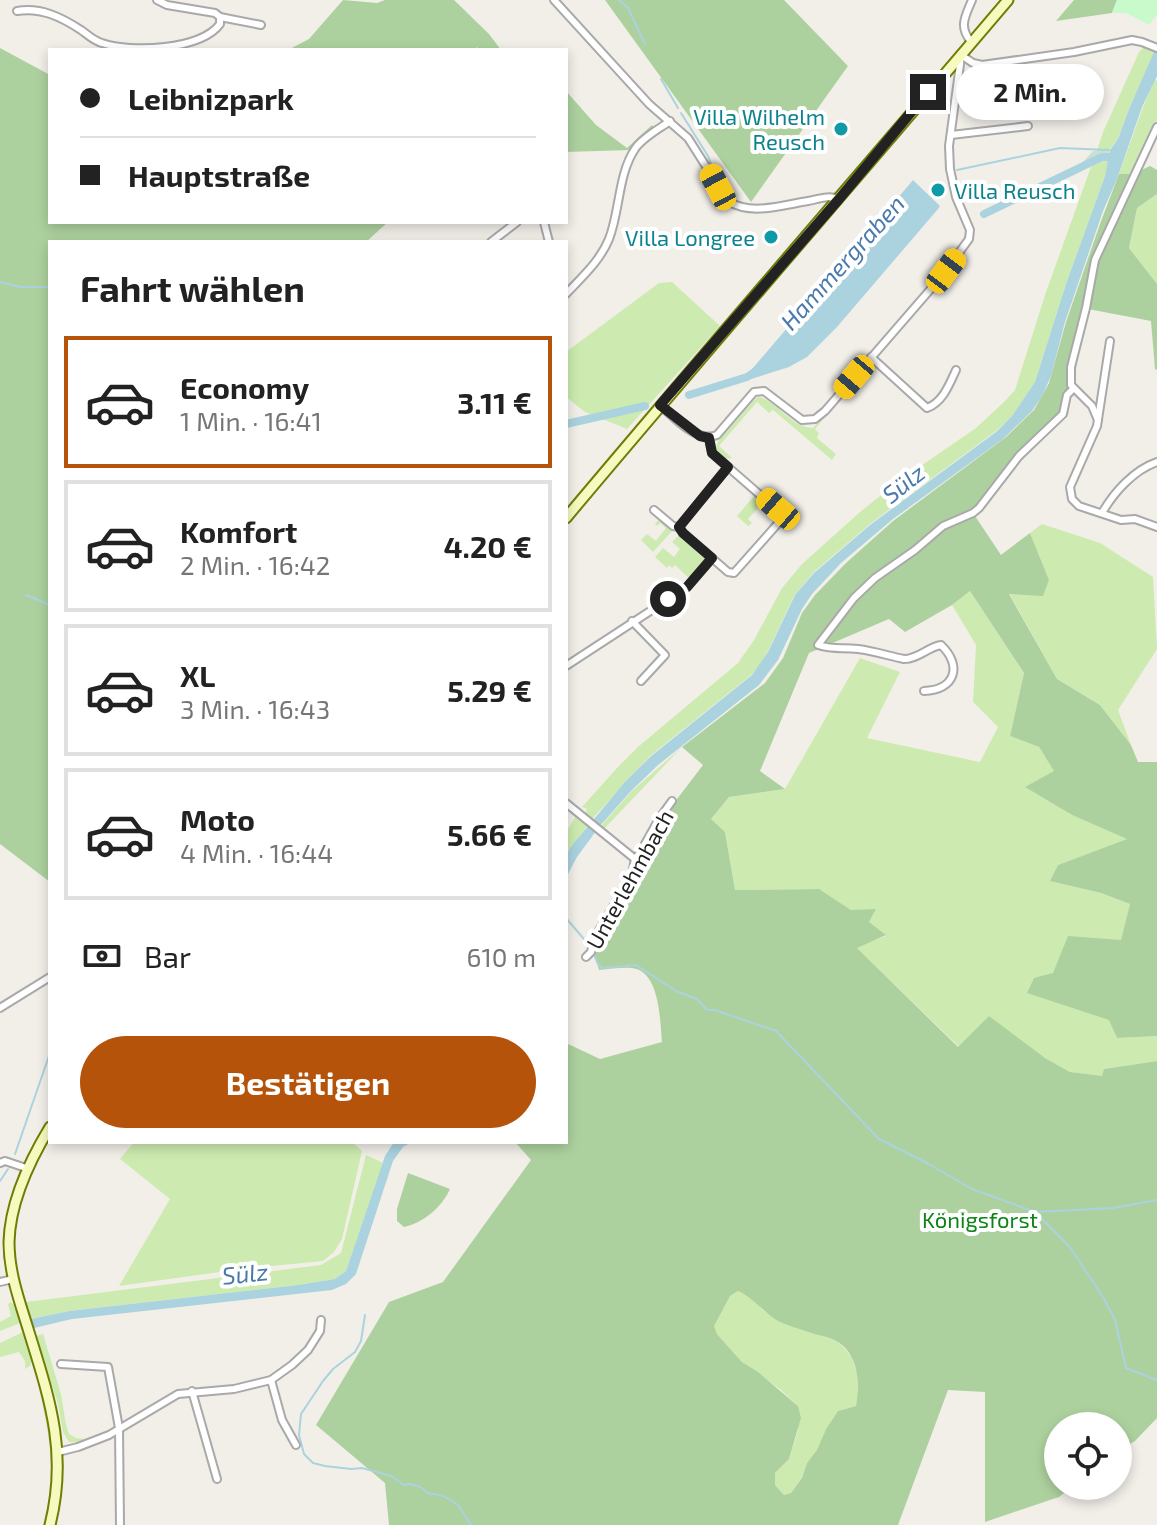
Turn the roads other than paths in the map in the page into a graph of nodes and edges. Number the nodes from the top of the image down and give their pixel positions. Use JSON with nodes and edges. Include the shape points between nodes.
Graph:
{"nodes":[{"id":1,"x":157,"y":0,"type":"edge"},
{"id":2,"x":554,"y":0,"type":"edge"},
{"id":3,"x":972,"y":0,"type":"edge"},
{"id":4,"x":1008,"y":0,"type":"edge"},
{"id":5,"x":17,"y":11,"type":"dead end"},
{"id":6,"x":220,"y":17,"type":"junction"},
{"id":7,"x":261,"y":25,"type":"dead end"},
{"id":8,"x":972,"y":43,"type":"junction"},
{"id":9,"x":1154,"y":47,"type":"edge"},
{"id":10,"x":961,"y":55,"type":"junction"},
{"id":11,"x":670,"y":121,"type":"junction"},
{"id":12,"x":1028,"y":126,"type":"dead end"},
{"id":13,"x":1157,"y":127,"type":"edge"},
{"id":14,"x":951,"y":135,"type":"junction"},
{"id":15,"x":839,"y":199,"type":"junction"},
{"id":16,"x":514,"y":224,"type":"edge"},
{"id":17,"x":494,"y":240,"type":"edge"},
{"id":18,"x":568,"y":292,"type":"edge"},
{"id":19,"x":1110,"y":341,"type":"dead end"},
{"id":20,"x":871,"y":357,"type":"junction"},
{"id":21,"x":956,"y":370,"type":"dead end"},
{"id":22,"x":1073,"y":389,"type":"junction"},
{"id":23,"x":660,"y":405,"type":"junction"},
{"id":24,"x":1098,"y":420,"type":"junction"},
{"id":25,"x":709,"y":438,"type":"junction"},
{"id":26,"x":1157,"y":462,"type":"edge"},
{"id":27,"x":728,"y":467,"type":"junction"},
{"id":28,"x":654,"y":510,"type":"dead end"},
{"id":29,"x":1102,"y":513,"type":"junction"},
{"id":30,"x":568,"y":516,"type":"edge"},
{"id":31,"x":679,"y":527,"type":"junction"},
{"id":32,"x":1157,"y":527,"type":"edge"},
{"id":33,"x":712,"y":558,"type":"junction"},
{"id":34,"x":632,"y":621,"type":"junction"},
{"id":35,"x":568,"y":665,"type":"edge"},
{"id":36,"x":641,"y":681,"type":"dead end"},
{"id":37,"x":924,"y":691,"type":"dead end"},
{"id":38,"x":672,"y":801,"type":"dead end"},
{"id":39,"x":568,"y":805,"type":"edge"},
{"id":40,"x":635,"y":859,"type":"junction"},
{"id":41,"x":586,"y":957,"type":"dead end"},
{"id":42,"x":48,"y":978,"type":"edge"},
{"id":43,"x":0,"y":1008,"type":"edge"},
{"id":44,"x":48,"y":1131,"type":"edge"},
{"id":45,"x":0,"y":1163,"type":"edge"},
{"id":46,"x":29,"y":1169,"type":"junction"},
{"id":47,"x":13,"y":1279,"type":"junction"},
{"id":48,"x":0,"y":1282,"type":"edge"},
{"id":49,"x":321,"y":1320,"type":"dead end"},
{"id":50,"x":61,"y":1364,"type":"dead end"},
{"id":51,"x":271,"y":1380,"type":"junction"},
{"id":52,"x":192,"y":1391,"type":"junction"},
{"id":53,"x":119,"y":1428,"type":"junction"},
{"id":54,"x":296,"y":1445,"type":"dead end"},
{"id":55,"x":58,"y":1452,"type":"junction"},
{"id":56,"x":217,"y":1479,"type":"dead end"},
{"id":57,"x":50,"y":1525,"type":"edge"},
{"id":58,"x":120,"y":1525,"type":"edge"}],
"edges":[{"from":1,"to":6,"type":"street"},
{"from":2,"to":11,"type":"street"},
{"from":3,"to":8,"type":"street","via":[[963,25]]},
{"from":4,"to":8,"type":"main road"},
{"from":5,"to":6,"type":"street","via":[[46,12],[91,39],[125,48],[205,37],[215,31]]},
{"from":6,"to":7,"type":"street"},
{"from":8,"to":10,"type":"main road"},
{"from":9,"to":10,"type":"street","via":[[1132,40],[982,65]]},
{"from":10,"to":14,"type":"street"},
{"from":10,"to":15,"type":"main road"},
{"from":11,"to":15,"type":"street","via":[[735,206],[766,208]]},
{"from":11,"to":18,"type":"street","via":[[636,147],[623,176],[609,240]]},
{"from":12,"to":14,"type":"street"},
{"from":13,"to":22,"type":"street","via":[[1095,260],[1071,367]]},
{"from":14,"to":20,"type":"street","via":[[952,182],[971,235]]},
{"from":15,"to":23,"type":"main road"},
{"from":16,"to":17,"type":"street"},
{"from":19,"to":24,"type":"street"},
{"from":20,"to":21,"type":"street","via":[[927,408],[947,390]]},
{"from":20,"to":25,"type":"street","via":[[815,419],[802,420],[764,391],[754,392]]},
{"from":22,"to":24,"type":"street","via":[[1092,406]]},
{"from":22,"to":37,"type":"street","via":[[1063,414],[1019,456],[979,508],[943,526],[875,578],[818,645],[904,659],[941,645],[954,663],[953,674],[948,683]]},
{"from":23,"to":25,"type":"street"},
{"from":23,"to":30,"type":"main road"},
{"from":24,"to":29,"type":"street","via":[[1070,493],[1079,506]]},
{"from":25,"to":27,"type":"street","via":[[712,453]]},
{"from":26,"to":29,"type":"street","via":[[1126,483]]},
{"from":27,"to":31,"type":"street"},
{"from":27,"to":33,"type":"street","via":[[782,514],[781,520],[734,573]]},
{"from":28,"to":31,"type":"street"},
{"from":29,"to":32,"type":"street"},
{"from":31,"to":33,"type":"street"},
{"from":33,"to":34,"type":"street","via":[[687,587]]},
{"from":34,"to":35,"type":"street"},
{"from":34,"to":36,"type":"street","via":[[665,655]]},
{"from":38,"to":40,"type":"street","name":"Unterlehmbach"},
{"from":39,"to":40,"type":"street"},
{"from":40,"to":41,"type":"street","name":"Unterlehmbach","via":[[632,874]]},
{"from":42,"to":43,"type":"street"},
{"from":44,"to":46,"type":"main road"},
{"from":45,"to":46,"type":"street"},
{"from":46,"to":47,"type":"main road","via":[[11,1223]]},
{"from":47,"to":48,"type":"street"},
{"from":47,"to":55,"type":"main road","via":[[49,1397]]},
{"from":49,"to":51,"type":"street","via":[[308,1350]]},
{"from":50,"to":53,"type":"street","via":[[108,1367]]},
{"from":51,"to":52,"type":"street"},
{"from":51,"to":54,"type":"street","via":[[282,1420]]},
{"from":52,"to":53,"type":"street","via":[[171,1397]]},
{"from":52,"to":56,"type":"street"},
{"from":53,"to":55,"type":"street"},
{"from":53,"to":58,"type":"street"},
{"from":55,"to":57,"type":"main road"}]}
